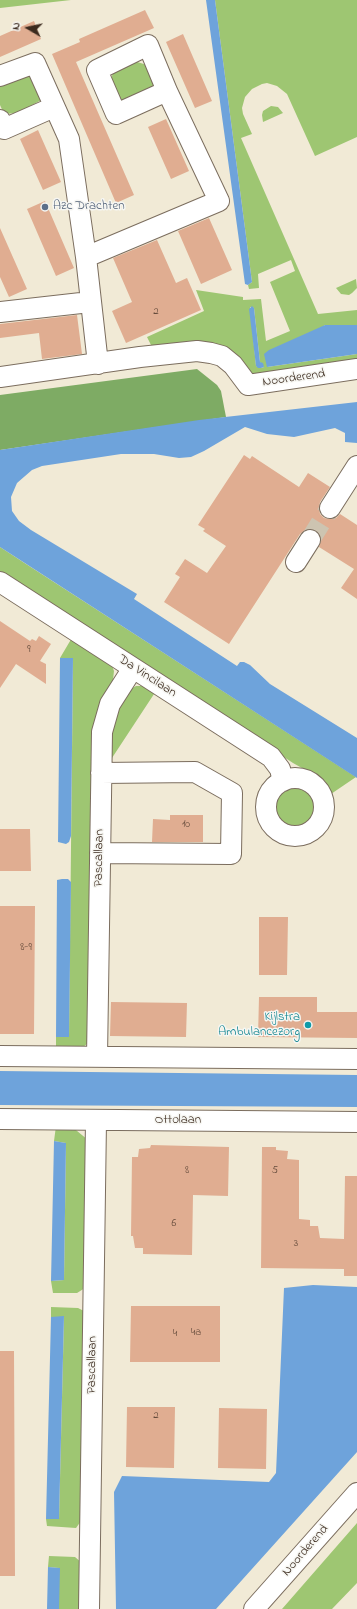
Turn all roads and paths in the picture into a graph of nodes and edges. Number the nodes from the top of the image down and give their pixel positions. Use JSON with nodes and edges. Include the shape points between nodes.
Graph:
{"nodes":[{"id":1,"x":0,"y":76,"type":"edge"},
{"id":2,"x":167,"y":91,"type":"dead end"},
{"id":3,"x":54,"y":107,"type":"junction"},
{"id":4,"x":0,"y":120,"type":"edge"},
{"id":5,"x":86,"y":257,"type":"junction"},
{"id":6,"x":90,"y":302,"type":"junction"},
{"id":7,"x":0,"y":312,"type":"edge"},
{"id":8,"x":98,"y":364,"type":"junction"},
{"id":9,"x":357,"y":369,"type":"edge"},
{"id":10,"x":0,"y":377,"type":"edge"},
{"id":11,"x":357,"y":466,"type":"edge"},
{"id":12,"x":330,"y":508,"type":"tunnel mouth"},
{"id":13,"x":310,"y":540,"type":"tunnel mouth"},
{"id":14,"x":296,"y":562,"type":"dead end"},
{"id":15,"x":0,"y":582,"type":"edge"},
{"id":16,"x":133,"y":668,"type":"junction"},
{"id":17,"x":101,"y":773,"type":"junction"},
{"id":18,"x":283,"y":780,"type":"dead end"},
{"id":19,"x":100,"y":853,"type":"junction"},
{"id":20,"x":0,"y":1056,"type":"edge"},
{"id":21,"x":97,"y":1057,"type":"junction"},
{"id":22,"x":357,"y":1059,"type":"edge"},
{"id":23,"x":0,"y":1119,"type":"edge"},
{"id":24,"x":96,"y":1121,"type":"junction"},
{"id":25,"x":357,"y":1122,"type":"edge"},
{"id":26,"x":357,"y":1493,"type":"edge"},
{"id":27,"x":89,"y":1609,"type":"edge"},
{"id":28,"x":254,"y":1609,"type":"edge"}],
"edges":[{"from":1,"to":3,"type":"street","via":[[35,63]]},
{"from":2,"to":5,"type":"street","via":[[219,201]]},
{"from":3,"to":4,"type":"street","via":[[4,129]]},
{"from":3,"to":5,"type":"street","via":[[69,139]]},
{"from":5,"to":6,"type":"street"},
{"from":6,"to":7,"type":"street"},
{"from":6,"to":8,"type":"street"},
{"from":8,"to":9,"type":"street","name":"Noorderend","via":[[197,351],[222,356],[233,365],[248,385]]},
{"from":8,"to":10,"type":"street"},
{"from":11,"to":12,"type":"street"},
{"from":13,"to":14,"type":"street"},
{"from":15,"to":16,"type":"street","name":"Da Vincilaan"},
{"from":16,"to":17,"type":"street","name":"Pascallaan","via":[[110,704],[102,732]]},
{"from":16,"to":18,"type":"street","name":"Da Vincilaan","via":[[272,757],[280,769]]},
{"from":17,"to":19,"type":"street","name":"Pascallaan"},
{"from":17,"to":19,"type":"street","via":[[195,772],[232,793],[231,854]]},
{"from":19,"to":21,"type":"street","name":"Pascallaan"},
{"from":20,"to":21,"type":"street"},
{"from":21,"to":22,"type":"street"},
{"from":23,"to":24,"type":"street","name":"Ottolaan"},
{"from":24,"to":25,"type":"street","name":"Ottolaan"},
{"from":24,"to":27,"type":"street","name":"Pascallaan"},
{"from":26,"to":28,"type":"street","name":"Noorderend"}]}
